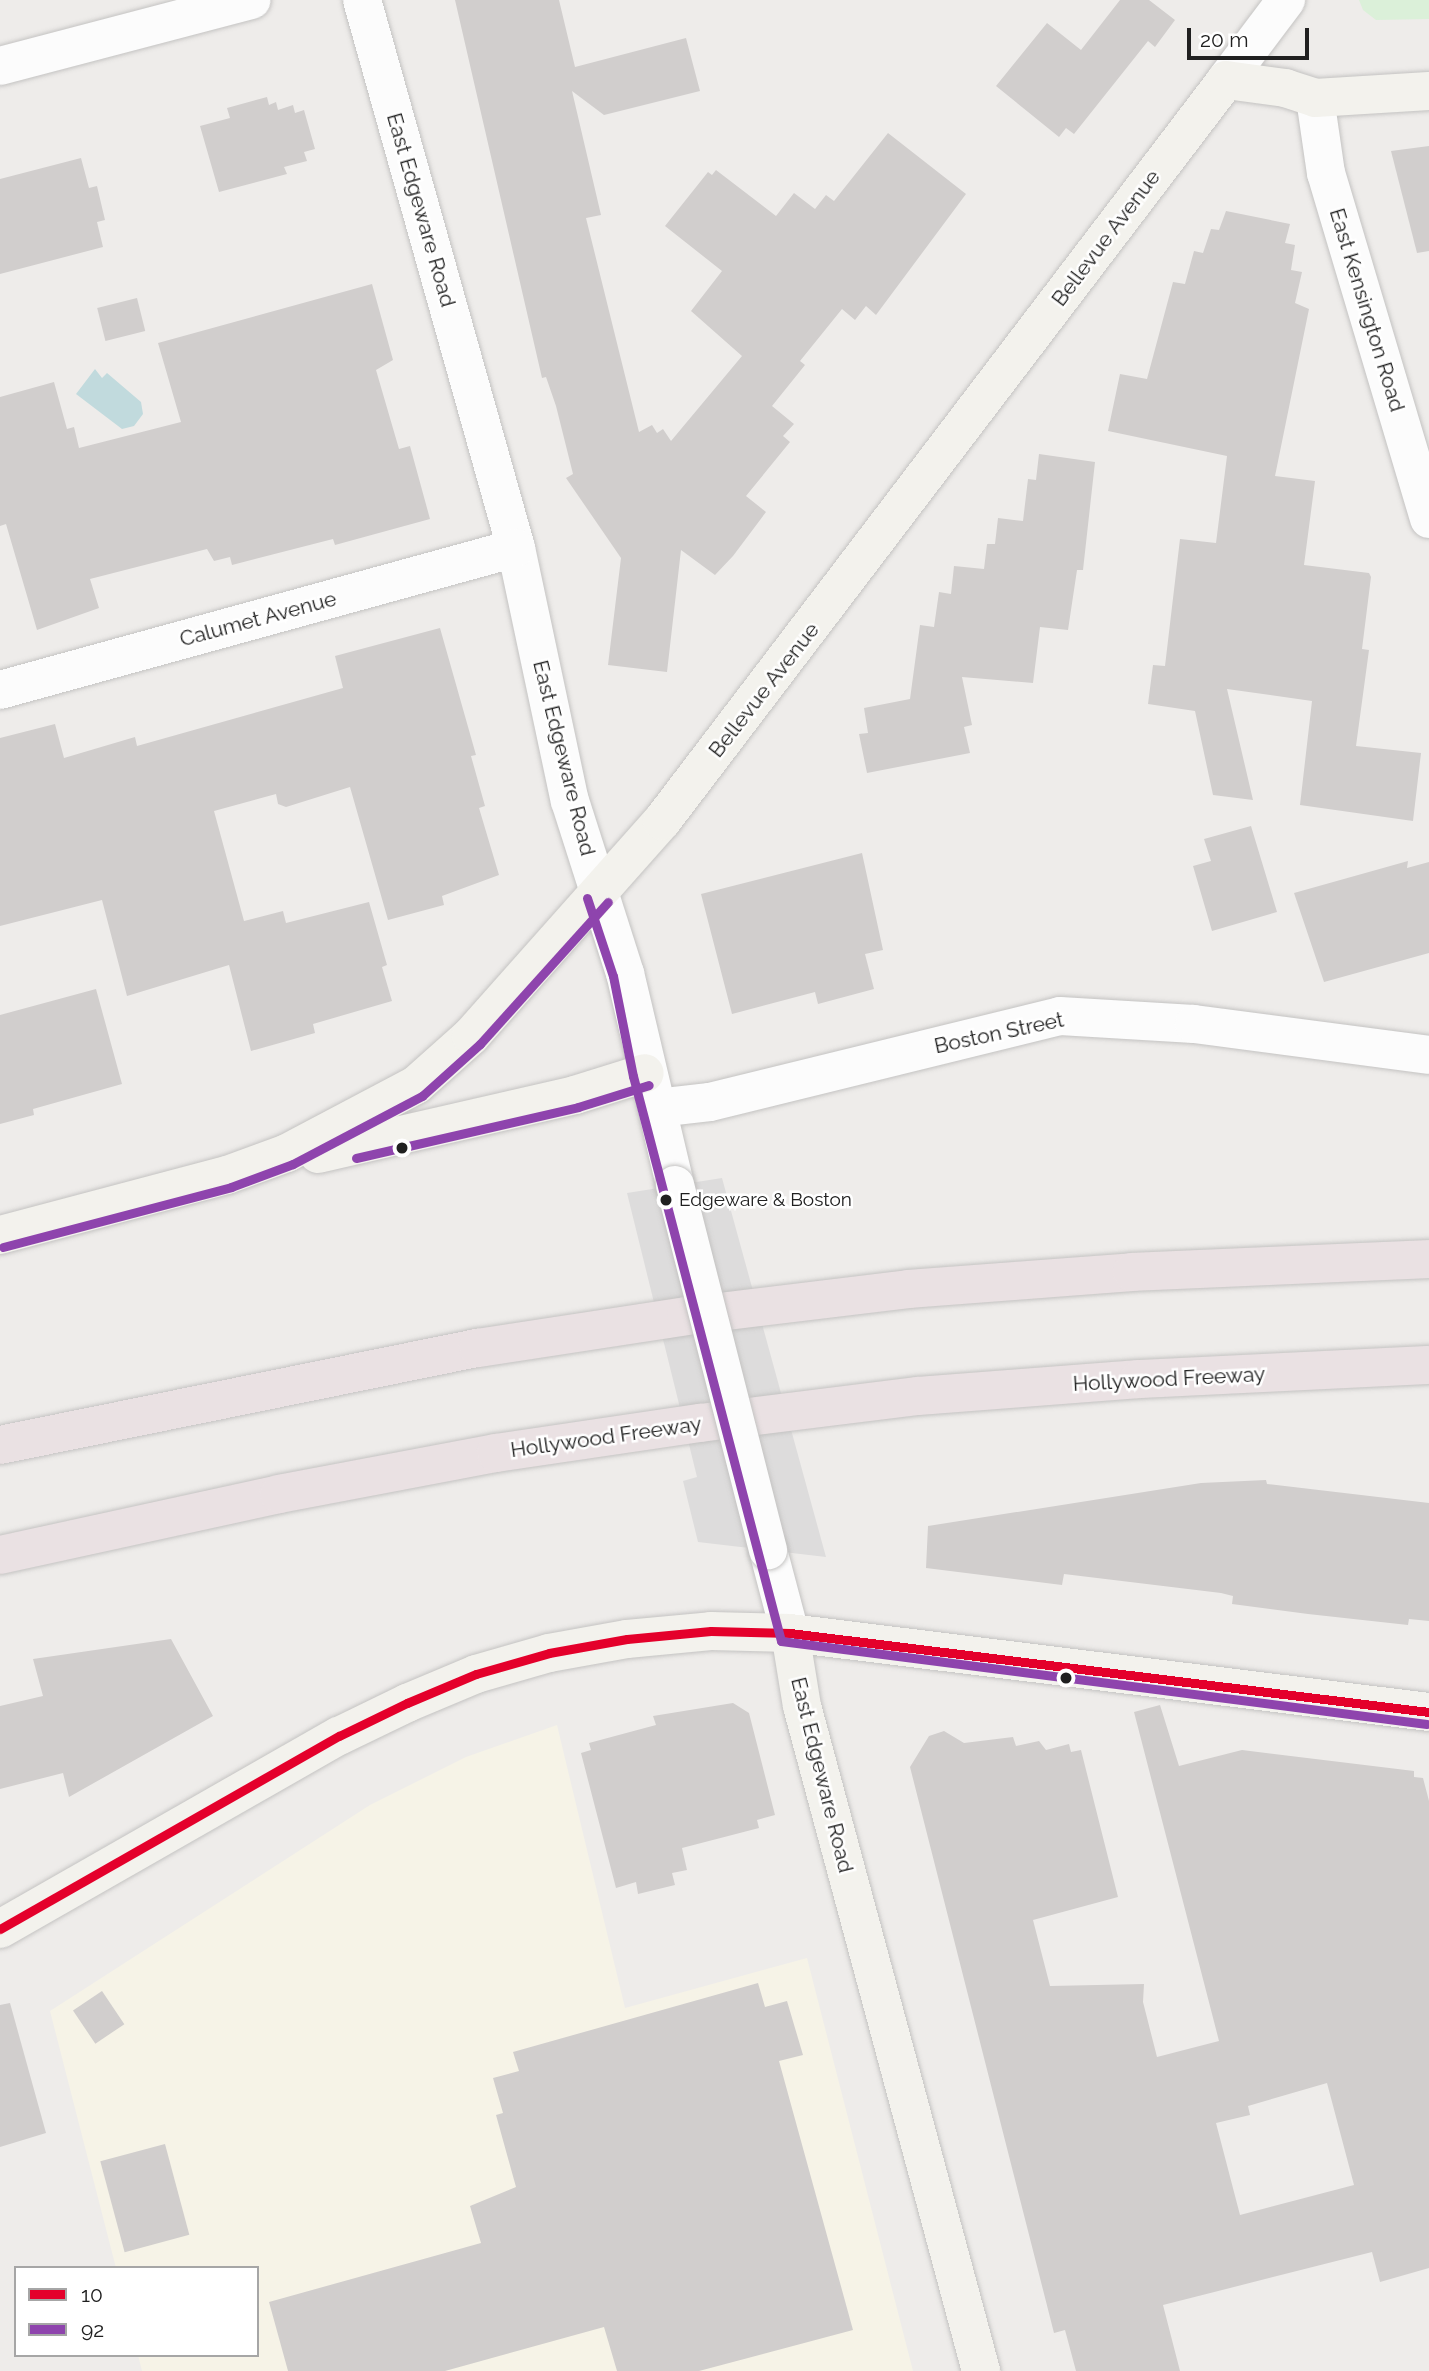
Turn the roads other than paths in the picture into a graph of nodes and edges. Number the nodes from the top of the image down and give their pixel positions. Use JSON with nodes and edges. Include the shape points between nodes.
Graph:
{"nodes":[{"id":1,"x":251,"y":0,"type":"edge"},
{"id":2,"x":362,"y":0,"type":"edge"},
{"id":3,"x":1286,"y":0,"type":"edge"},
{"id":4,"x":0,"y":66,"type":"edge"},
{"id":5,"x":1226,"y":80,"type":"junction"},
{"id":6,"x":1429,"y":91,"type":"edge"},
{"id":7,"x":1315,"y":98,"type":"junction"},
{"id":8,"x":1429,"y":519,"type":"edge"},
{"id":9,"x":516,"y":548,"type":"junction"},
{"id":10,"x":0,"y":690,"type":"edge"},
{"id":11,"x":599,"y":894,"type":"junction"},
{"id":12,"x":1429,"y":1055,"type":"edge"},
{"id":13,"x":651,"y":1090,"type":"junction"},
{"id":14,"x":227,"y":1175,"type":"junction"},
{"id":15,"x":0,"y":1235,"type":"edge"},
{"id":16,"x":1429,"y":1259,"type":"edge"},
{"id":17,"x":1429,"y":1365,"type":"edge"},
{"id":18,"x":0,"y":1445,"type":"edge"},
{"id":19,"x":0,"y":1555,"type":"edge"},
{"id":20,"x":789,"y":1633,"type":"junction"},
{"id":21,"x":1429,"y":1712,"type":"edge"},
{"id":22,"x":0,"y":1929,"type":"edge"},
{"id":23,"x":981,"y":2371,"type":"edge"}],
"edges":[{"from":1,"to":4,"type":"street"},
{"from":2,"to":9,"type":"street","name":"East Edgeware Road"},
{"from":3,"to":5,"type":"street"},
{"from":5,"to":7,"type":"street","via":[[1285,88]]},
{"from":5,"to":11,"type":"street","name":"Bellevue Avenue","via":[[775,677]]},
{"from":6,"to":7,"type":"street"},
{"from":7,"to":8,"type":"street","name":"East Kensington Road","via":[[1326,173]]},
{"from":9,"to":10,"type":"street","name":"Calumet Avenue"},
{"from":9,"to":11,"type":"street","name":"East Edgeware Road","via":[[570,801]]},
{"from":11,"to":13,"type":"street","name":"East Edgeware Road","via":[[625,973]]},
{"from":11,"to":14,"type":"street","name":"Bellevue Avenue","via":[[471,1036],[416,1085],[287,1153]]},
{"from":12,"to":13,"type":"street","name":"Boston Street","via":[[1194,1024],[1060,1016],[710,1102]]},
{"from":13,"to":14,"type":"street","via":[[575,1095]]},
{"from":13,"to":20,"type":"street","name":"East Edgeware Road","bridge":true},
{"from":14,"to":15,"type":"street","name":"Bellevue Avenue"},
{"from":16,"to":18,"type":"highway","via":[[1132,1272],[908,1289],[686,1316],[437,1355]]},
{"from":17,"to":19,"type":"highway","name":"Hollywood Freeway","via":[[1139,1378],[918,1396],[700,1423],[496,1453],[279,1494]]},
{"from":20,"to":21,"type":"street"},
{"from":20,"to":22,"type":"street","via":[[711,1631],[628,1639],[549,1653],[476,1674],[339,1736]]},
{"from":20,"to":23,"type":"street","name":"East Edgeware Road","via":[[802,1706]]}]}
